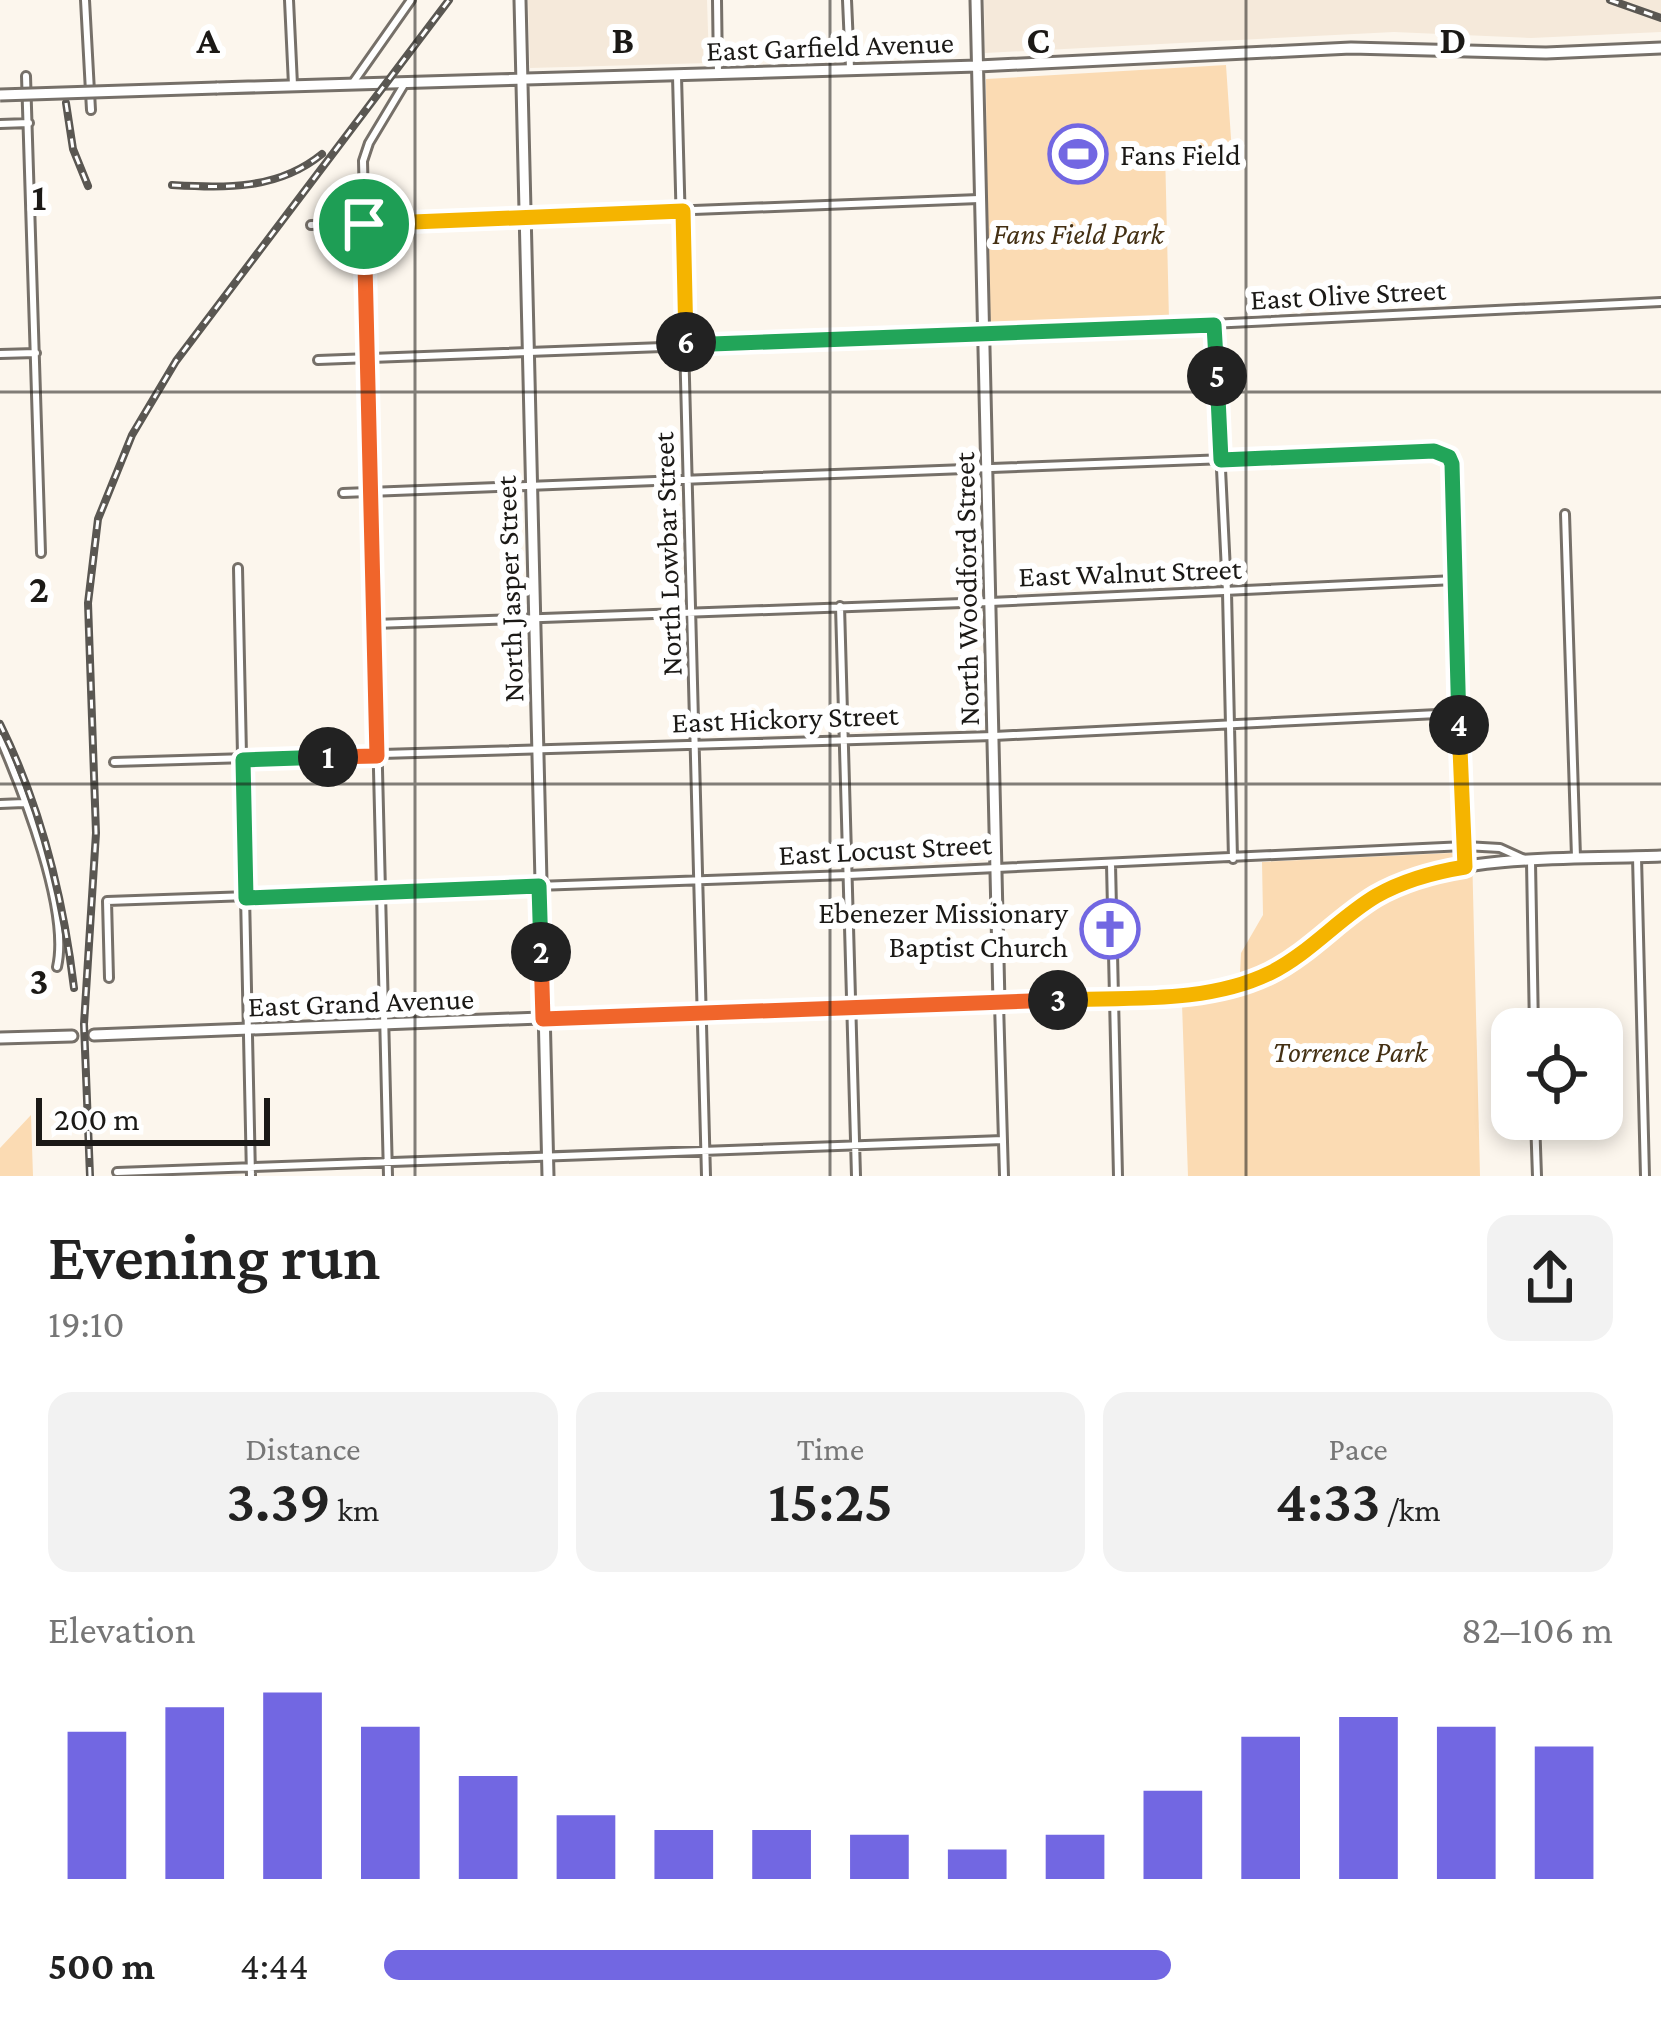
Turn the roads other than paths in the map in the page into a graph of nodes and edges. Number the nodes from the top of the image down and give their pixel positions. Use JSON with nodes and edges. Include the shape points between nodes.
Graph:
{"nodes":[{"id":1,"x":86,"y":0,"type":"edge"},
{"id":2,"x":289,"y":0,"type":"edge"},
{"id":3,"x":411,"y":0,"type":"edge"},
{"id":4,"x":520,"y":0,"type":"edge"},
{"id":5,"x":717,"y":0,"type":"edge"},
{"id":6,"x":848,"y":0,"type":"edge"},
{"id":7,"x":976,"y":0,"type":"edge"},
{"id":8,"x":1661,"y":48,"type":"edge"},
{"id":9,"x":978,"y":66,"type":"junction"},
{"id":10,"x":850,"y":68,"type":"junction"},
{"id":11,"x":718,"y":74,"type":"junction"},
{"id":12,"x":677,"y":75,"type":"junction"},
{"id":13,"x":26,"y":76,"type":"dead end"},
{"id":14,"x":521,"y":80,"type":"junction"},
{"id":15,"x":405,"y":83,"type":"junction"},
{"id":16,"x":352,"y":84,"type":"junction"},
{"id":17,"x":292,"y":86,"type":"junction"},
{"id":18,"x":0,"y":95,"type":"edge"},
{"id":19,"x":91,"y":110,"type":"dead end"},
{"id":20,"x":29,"y":123,"type":"junction"},
{"id":21,"x":0,"y":124,"type":"edge"},
{"id":22,"x":980,"y":199,"type":"junction"},
{"id":23,"x":683,"y":211,"type":"junction"},
{"id":24,"x":524,"y":216,"type":"junction"},
{"id":25,"x":364,"y":224,"type":"junction"},
{"id":26,"x":311,"y":225,"type":"dead end"},
{"id":27,"x":1661,"y":302,"type":"edge"},
{"id":28,"x":1214,"y":325,"type":"junction"},
{"id":29,"x":983,"y":335,"type":"junction"},
{"id":30,"x":686,"y":345,"type":"junction"},
{"id":31,"x":527,"y":350,"type":"junction"},
{"id":32,"x":36,"y":353,"type":"junction"},
{"id":33,"x":0,"y":354,"type":"edge"},
{"id":34,"x":368,"y":357,"type":"junction"},
{"id":35,"x":318,"y":360,"type":"dead end"},
{"id":36,"x":1221,"y":460,"type":"junction"},
{"id":37,"x":987,"y":470,"type":"junction"},
{"id":38,"x":689,"y":480,"type":"junction"},
{"id":39,"x":530,"y":487,"type":"junction"},
{"id":40,"x":371,"y":492,"type":"junction"},
{"id":41,"x":343,"y":493,"type":"dead end"},
{"id":42,"x":1565,"y":514,"type":"dead end"},
{"id":43,"x":41,"y":553,"type":"dead end"},
{"id":44,"x":238,"y":568,"type":"dead end"},
{"id":45,"x":1455,"y":580,"type":"junction"},
{"id":46,"x":1227,"y":592,"type":"junction"},
{"id":47,"x":990,"y":602,"type":"junction"},
{"id":48,"x":841,"y":606,"type":"junction"},
{"id":49,"x":692,"y":613,"type":"junction"},
{"id":50,"x":534,"y":619,"type":"junction"},
{"id":51,"x":374,"y":624,"type":"junction"},
{"id":52,"x":1458,"y":713,"type":"junction"},
{"id":53,"x":1227,"y":725,"type":"junction"},
{"id":54,"x":994,"y":736,"type":"junction"},
{"id":55,"x":0,"y":738,"type":"edge"},
{"id":56,"x":845,"y":739,"type":"junction"},
{"id":57,"x":697,"y":746,"type":"junction"},
{"id":58,"x":537,"y":749,"type":"junction"},
{"id":59,"x":377,"y":756,"type":"junction"},
{"id":60,"x":243,"y":760,"type":"junction"},
{"id":61,"x":114,"y":762,"type":"dead end"},
{"id":62,"x":24,"y":803,"type":"junction"},
{"id":63,"x":0,"y":804,"type":"edge"},
{"id":64,"x":1465,"y":846,"type":"junction"},
{"id":65,"x":1661,"y":856,"type":"edge"},
{"id":66,"x":1637,"y":857,"type":"junction"},
{"id":67,"x":1233,"y":859,"type":"junction"},
{"id":68,"x":1576,"y":860,"type":"junction"},
{"id":69,"x":1531,"y":862,"type":"junction"},
{"id":70,"x":1111,"y":864,"type":"junction"},
{"id":71,"x":1465,"y":867,"type":"junction"},
{"id":72,"x":997,"y":868,"type":"junction"},
{"id":73,"x":848,"y":875,"type":"junction"},
{"id":74,"x":700,"y":881,"type":"junction"},
{"id":75,"x":539,"y":886,"type":"junction"},
{"id":76,"x":380,"y":892,"type":"junction"},
{"id":77,"x":246,"y":898,"type":"junction"},
{"id":78,"x":57,"y":967,"type":"dead end"},
{"id":79,"x":109,"y":978,"type":"dead end"},
{"id":80,"x":1115,"y":998,"type":"junction"},
{"id":81,"x":999,"y":1003,"type":"junction"},
{"id":82,"x":1534,"y":1008,"type":"edge"},
{"id":83,"x":852,"y":1009,"type":"junction"},
{"id":84,"x":702,"y":1014,"type":"junction"},
{"id":85,"x":543,"y":1019,"type":"junction"},
{"id":86,"x":383,"y":1026,"type":"junction"},
{"id":87,"x":248,"y":1030,"type":"junction"},
{"id":88,"x":94,"y":1035,"type":"dead end"},
{"id":89,"x":72,"y":1036,"type":"dead end"},
{"id":90,"x":0,"y":1038,"type":"edge"},
{"id":91,"x":1003,"y":1140,"type":"junction"},
{"id":92,"x":1536,"y":1140,"type":"edge"},
{"id":93,"x":856,"y":1146,"type":"junction"},
{"id":94,"x":706,"y":1149,"type":"junction"},
{"id":95,"x":547,"y":1155,"type":"junction"},
{"id":96,"x":387,"y":1162,"type":"junction"},
{"id":97,"x":251,"y":1166,"type":"junction"},
{"id":98,"x":117,"y":1172,"type":"dead end"},
{"id":99,"x":251,"y":1176,"type":"edge"},
{"id":100,"x":388,"y":1176,"type":"edge"},
{"id":101,"x":548,"y":1176,"type":"edge"},
{"id":102,"x":706,"y":1176,"type":"edge"},
{"id":103,"x":856,"y":1176,"type":"edge"},
{"id":104,"x":1004,"y":1176,"type":"edge"},
{"id":105,"x":1118,"y":1176,"type":"edge"},
{"id":106,"x":1537,"y":1176,"type":"edge"},
{"id":107,"x":1645,"y":1176,"type":"edge"}],
"edges":[{"from":1,"to":19,"type":"street"},
{"from":2,"to":17,"type":"street"},
{"from":3,"to":16,"type":"street"},
{"from":4,"to":14,"type":"street","name":"North Jasper Street"},
{"from":5,"to":11,"type":"street"},
{"from":6,"to":10,"type":"street"},
{"from":7,"to":9,"type":"street","name":"North Woodford Street"},
{"from":8,"to":9,"type":"street","name":"East Garfield Avenue","via":[[1351,48]]},
{"from":9,"to":10,"type":"street","name":"East Garfield Avenue"},
{"from":9,"to":22,"type":"street","name":"North Woodford Street"},
{"from":10,"to":11,"type":"street","name":"East Garfield Avenue"},
{"from":11,"to":12,"type":"street","name":"East Garfield Avenue"},
{"from":12,"to":14,"type":"street","name":"East Garfield Avenue"},
{"from":12,"to":23,"type":"street","name":"North Lowbar Street"},
{"from":13,"to":20,"type":"street"},
{"from":14,"to":15,"type":"street","name":"East Garfield Avenue"},
{"from":14,"to":24,"type":"street","name":"North Jasper Street"},
{"from":15,"to":16,"type":"street","name":"East Garfield Avenue"},
{"from":15,"to":25,"type":"street","via":[[363,161]]},
{"from":16,"to":17,"type":"street","name":"East Garfield Avenue"},
{"from":17,"to":18,"type":"street","name":"East Garfield Avenue","bridge":true},
{"from":20,"to":21,"type":"street"},
{"from":20,"to":32,"type":"street"},
{"from":22,"to":23,"type":"street"},
{"from":22,"to":29,"type":"street","name":"North Woodford Street"},
{"from":23,"to":24,"type":"street"},
{"from":23,"to":30,"type":"street","name":"North Lowbar Street"},
{"from":24,"to":25,"type":"street"},
{"from":24,"to":31,"type":"street","name":"North Jasper Street"},
{"from":25,"to":26,"type":"street"},
{"from":25,"to":34,"type":"street"},
{"from":27,"to":28,"type":"street","name":"East Olive Street"},
{"from":28,"to":29,"type":"street","name":"East Olive Street"},
{"from":28,"to":36,"type":"street"},
{"from":29,"to":30,"type":"street","name":"East Olive Street"},
{"from":29,"to":37,"type":"street","name":"North Woodford Street"},
{"from":30,"to":31,"type":"street","name":"East Olive Street"},
{"from":30,"to":38,"type":"street","name":"North Lowbar Street"},
{"from":31,"to":34,"type":"street","name":"East Olive Street"},
{"from":31,"to":39,"type":"street","name":"North Jasper Street"},
{"from":32,"to":33,"type":"street"},
{"from":32,"to":43,"type":"street"},
{"from":34,"to":35,"type":"street","name":"East Olive Street"},
{"from":34,"to":40,"type":"street"},
{"from":36,"to":37,"type":"street"},
{"from":36,"to":45,"type":"street","via":[[1434,451],[1449,457]]},
{"from":36,"to":46,"type":"street"},
{"from":37,"to":38,"type":"street"},
{"from":37,"to":47,"type":"street","name":"North Woodford Street"},
{"from":38,"to":39,"type":"street"},
{"from":38,"to":49,"type":"street","name":"North Lowbar Street"},
{"from":39,"to":40,"type":"street"},
{"from":39,"to":50,"type":"street","name":"North Jasper Street"},
{"from":40,"to":41,"type":"street"},
{"from":40,"to":51,"type":"street"},
{"from":42,"to":68,"type":"street"},
{"from":44,"to":60,"type":"street"},
{"from":45,"to":46,"type":"street","name":"East Walnut Street"},
{"from":45,"to":52,"type":"street"},
{"from":46,"to":47,"type":"street","name":"East Walnut Street"},
{"from":46,"to":53,"type":"street"},
{"from":47,"to":48,"type":"street","name":"East Walnut Street"},
{"from":47,"to":54,"type":"street","name":"North Woodford Street"},
{"from":48,"to":49,"type":"street","name":"East Walnut Street"},
{"from":48,"to":56,"type":"street"},
{"from":49,"to":50,"type":"street","name":"East Walnut Street"},
{"from":49,"to":57,"type":"street","name":"North Lowbar Street"},
{"from":50,"to":51,"type":"street","name":"East Walnut Street"},
{"from":50,"to":58,"type":"street","name":"North Jasper Street"},
{"from":51,"to":59,"type":"street"},
{"from":52,"to":53,"type":"street","name":"East Hickory Street"},
{"from":52,"to":64,"type":"street"},
{"from":53,"to":54,"type":"street","name":"East Hickory Street"},
{"from":53,"to":67,"type":"street"},
{"from":54,"to":56,"type":"street","name":"East Hickory Street"},
{"from":54,"to":72,"type":"street","name":"North Woodford Street"},
{"from":55,"to":62,"type":"street"},
{"from":56,"to":57,"type":"street","name":"East Hickory Street"},
{"from":56,"to":73,"type":"street"},
{"from":57,"to":58,"type":"street","name":"East Hickory Street"},
{"from":57,"to":74,"type":"street","name":"North Lowbar Street"},
{"from":58,"to":59,"type":"street","name":"East Hickory Street"},
{"from":58,"to":75,"type":"street","name":"North Jasper Street"},
{"from":59,"to":60,"type":"street","name":"East Hickory Street"},
{"from":59,"to":76,"type":"street"},
{"from":60,"to":61,"type":"street","name":"East Hickory Street"},
{"from":60,"to":77,"type":"street"},
{"from":62,"to":63,"type":"street"},
{"from":62,"to":78,"type":"street","via":[[55,909]]},
{"from":64,"to":67,"type":"street","name":"East Locust Street"},
{"from":64,"to":69,"type":"street","name":"East Locust Street","via":[[1500,848]]},
{"from":64,"to":71,"type":"street"},
{"from":65,"to":66,"type":"street","name":"East Locust Street"},
{"from":66,"to":68,"type":"street","name":"East Locust Street"},
{"from":66,"to":107,"type":"street"},
{"from":67,"to":70,"type":"street","name":"East Locust Street"},
{"from":68,"to":69,"type":"street","name":"East Locust Street"},
{"from":69,"to":71,"type":"street","name":"East Grand Avenue"},
{"from":69,"to":82,"type":"street"},
{"from":70,"to":72,"type":"street","name":"East Locust Street"},
{"from":70,"to":80,"type":"street"},
{"from":71,"to":80,"type":"street","name":"East Grand Avenue","via":[[1376,896],[1292,959],[1235,986]]},
{"from":72,"to":73,"type":"street","name":"East Locust Street"},
{"from":72,"to":81,"type":"street","name":"North Woodford Street"},
{"from":73,"to":74,"type":"street","name":"East Locust Street"},
{"from":73,"to":83,"type":"street"},
{"from":74,"to":75,"type":"street","name":"East Locust Street"},
{"from":74,"to":84,"type":"street","name":"North Lowbar Street"},
{"from":75,"to":76,"type":"street","name":"East Locust Street"},
{"from":75,"to":85,"type":"street","name":"North Jasper Street"},
{"from":76,"to":77,"type":"street","name":"East Locust Street"},
{"from":76,"to":86,"type":"street"},
{"from":77,"to":79,"type":"street","name":"East Locust Street","via":[[107,901]]},
{"from":77,"to":87,"type":"street"},
{"from":80,"to":81,"type":"street","name":"East Grand Avenue"},
{"from":80,"to":105,"type":"street"},
{"from":81,"to":83,"type":"street","name":"East Grand Avenue"},
{"from":81,"to":91,"type":"street","name":"North Woodford Street"},
{"from":83,"to":84,"type":"street","name":"East Grand Avenue"},
{"from":83,"to":93,"type":"street"},
{"from":84,"to":85,"type":"street","name":"East Grand Avenue"},
{"from":84,"to":94,"type":"street","name":"North Lowbar Street"},
{"from":85,"to":86,"type":"street","name":"East Grand Avenue"},
{"from":85,"to":95,"type":"street","name":"North Jasper Street"},
{"from":86,"to":87,"type":"street","name":"East Grand Avenue"},
{"from":86,"to":96,"type":"street"},
{"from":87,"to":88,"type":"street","name":"East Grand Avenue"},
{"from":87,"to":97,"type":"street"},
{"from":89,"to":90,"type":"street"},
{"from":91,"to":93,"type":"street"},
{"from":91,"to":104,"type":"street","name":"North Woodford Street"},
{"from":92,"to":106,"type":"street"},
{"from":93,"to":94,"type":"street"},
{"from":93,"to":103,"type":"street"},
{"from":94,"to":95,"type":"street"},
{"from":94,"to":102,"type":"street","name":"North Lowbar Street"},
{"from":95,"to":96,"type":"street"},
{"from":95,"to":101,"type":"street","name":"North Jasper Street"},
{"from":96,"to":97,"type":"street"},
{"from":96,"to":100,"type":"street"},
{"from":97,"to":98,"type":"street"},
{"from":97,"to":99,"type":"street"}]}
